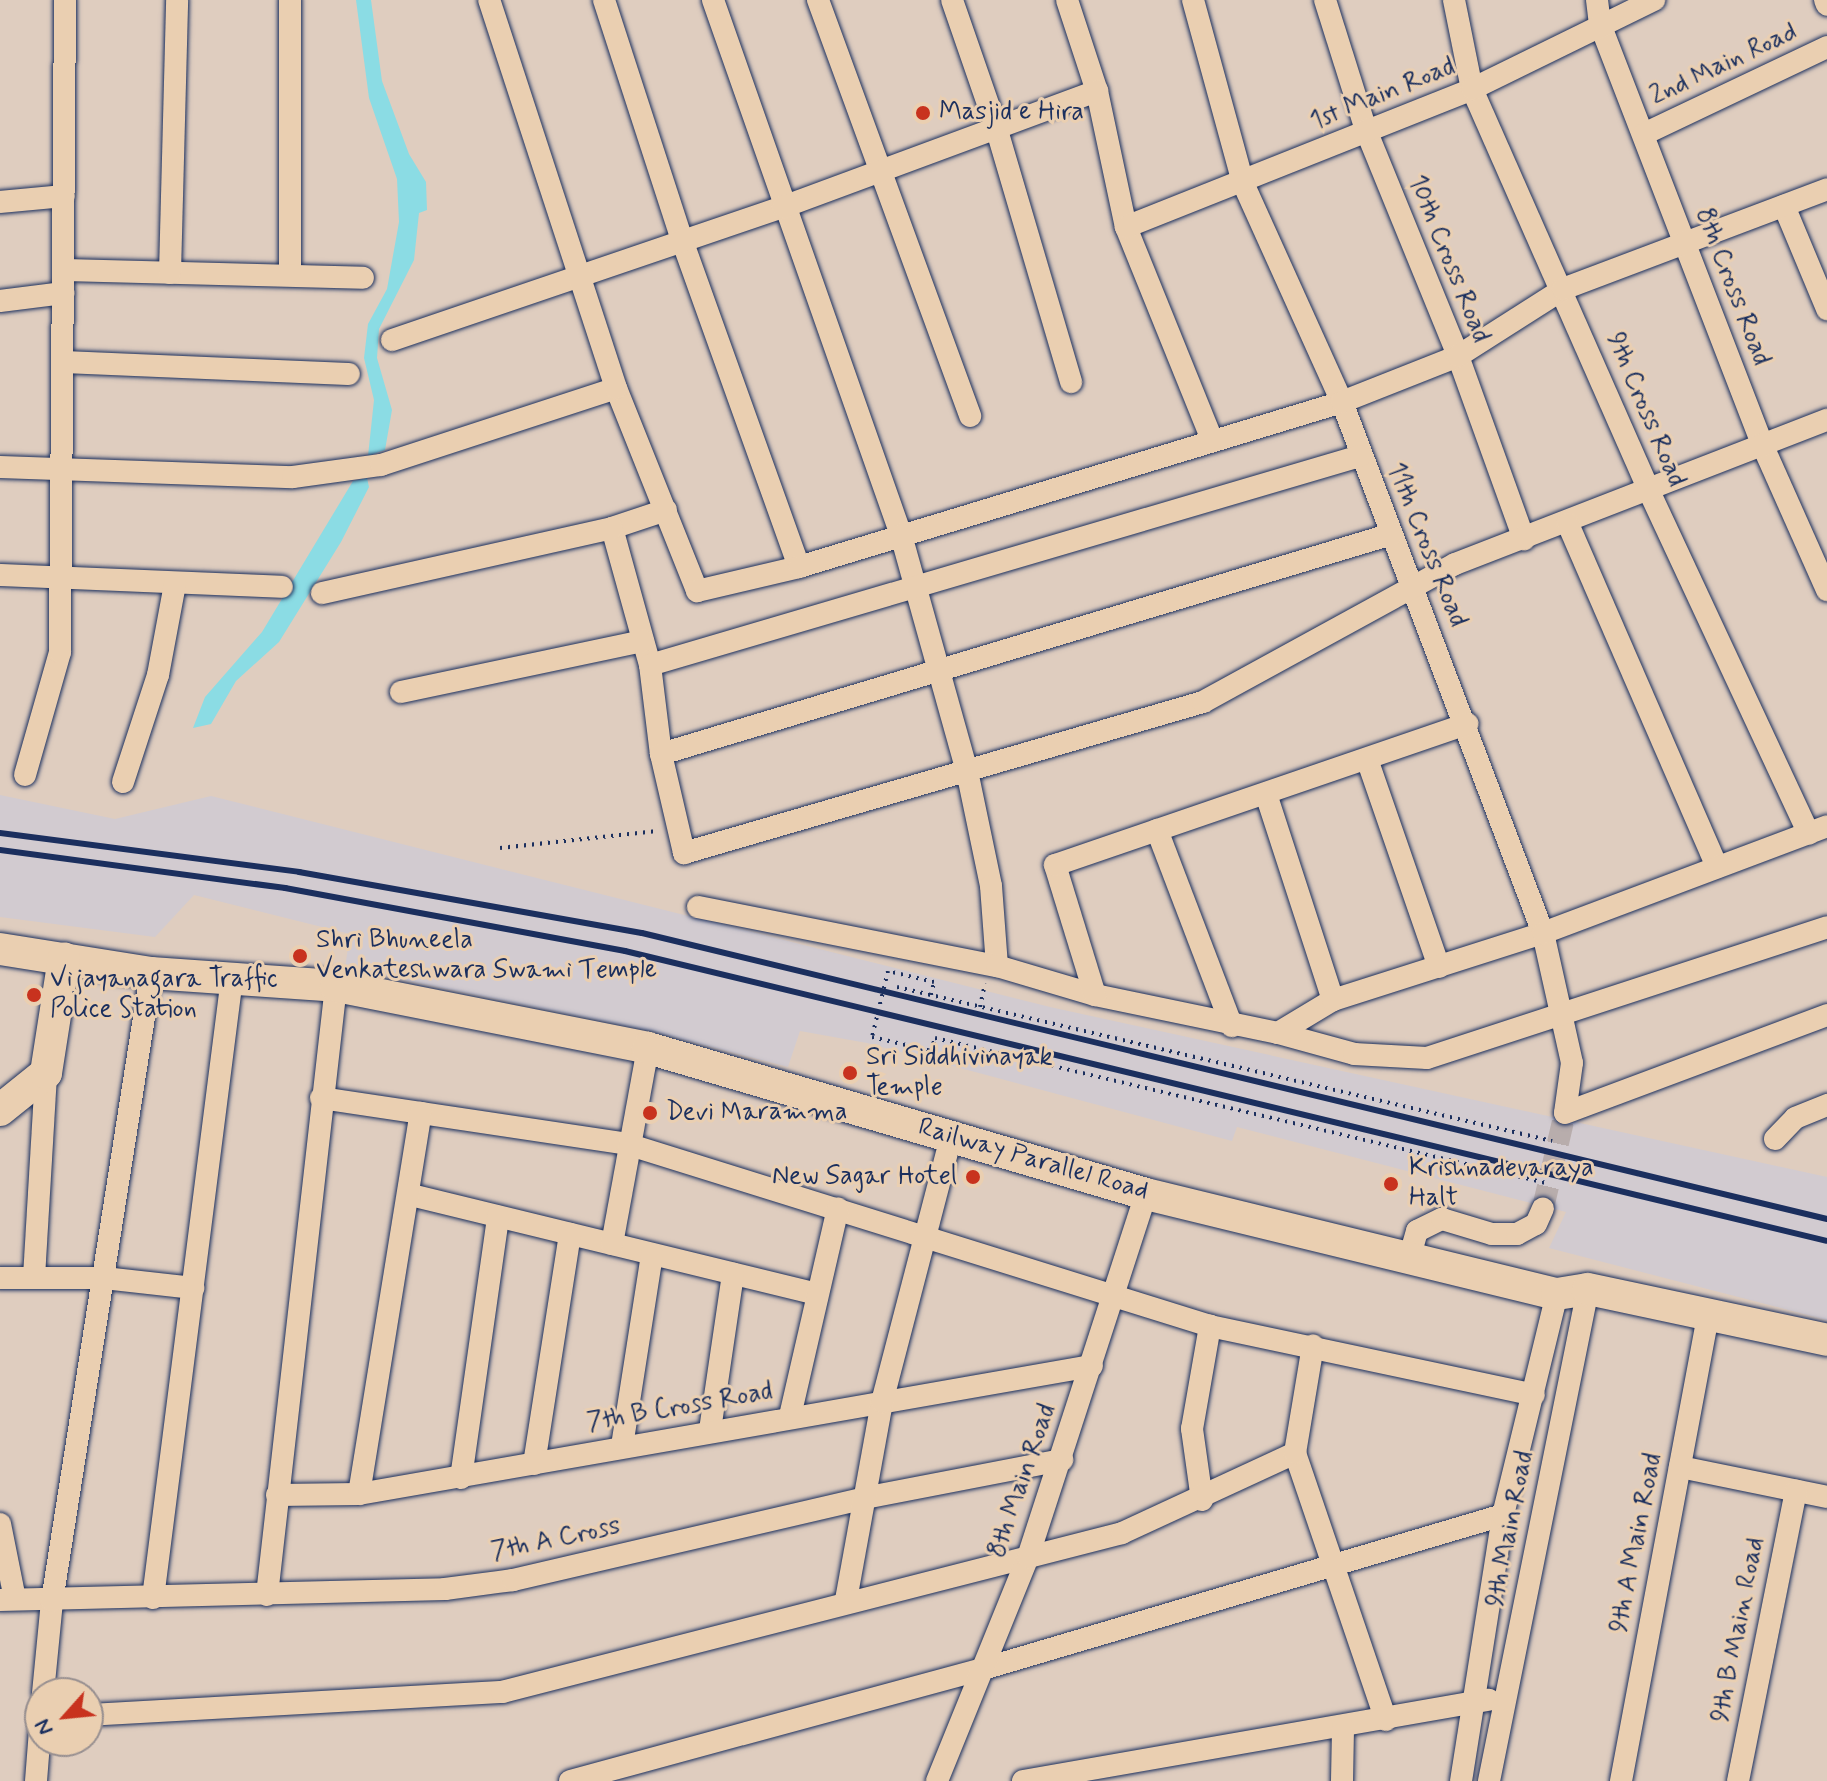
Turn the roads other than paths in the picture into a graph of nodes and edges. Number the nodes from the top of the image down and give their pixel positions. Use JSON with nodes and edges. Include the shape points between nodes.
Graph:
{"nodes":[{"id":1,"x":65,"y":0,"type":"edge"},
{"id":2,"x":177,"y":0,"type":"edge"},
{"id":3,"x":290,"y":0,"type":"edge"},
{"id":4,"x":489,"y":0,"type":"edge"},
{"id":5,"x":604,"y":0,"type":"edge"},
{"id":6,"x":713,"y":0,"type":"edge"},
{"id":7,"x":818,"y":0,"type":"edge"},
{"id":8,"x":952,"y":0,"type":"edge"},
{"id":9,"x":1067,"y":0,"type":"edge"},
{"id":10,"x":1193,"y":0,"type":"edge"},
{"id":11,"x":1325,"y":0,"type":"edge"},
{"id":12,"x":1454,"y":0,"type":"edge"},
{"id":13,"x":1597,"y":0,"type":"edge"},
{"id":14,"x":1654,"y":0,"type":"edge"},
{"id":15,"x":1600,"y":24,"type":"junction"},
{"id":16,"x":1827,"y":47,"type":"edge"},
{"id":17,"x":1472,"y":89,"type":"junction"},
{"id":18,"x":1097,"y":91,"type":"junction"},
{"id":19,"x":996,"y":127,"type":"junction"},
{"id":20,"x":1366,"y":130,"type":"junction"},
{"id":21,"x":1644,"y":134,"type":"junction"},
{"id":22,"x":880,"y":169,"type":"junction"},
{"id":23,"x":1243,"y":183,"type":"junction"},
{"id":24,"x":1827,"y":189,"type":"edge"},
{"id":25,"x":64,"y":196,"type":"junction"},
{"id":26,"x":0,"y":202,"type":"edge"},
{"id":27,"x":1784,"y":206,"type":"junction"},
{"id":28,"x":783,"y":207,"type":"junction"},
{"id":29,"x":1126,"y":227,"type":"junction"},
{"id":30,"x":682,"y":240,"type":"junction"},
{"id":31,"x":1686,"y":242,"type":"junction"},
{"id":32,"x":65,"y":270,"type":"junction"},
{"id":33,"x":170,"y":273,"type":"junction"},
{"id":34,"x":290,"y":274,"type":"junction"},
{"id":35,"x":363,"y":278,"type":"dead end"},
{"id":36,"x":578,"y":278,"type":"junction"},
{"id":37,"x":1563,"y":289,"type":"junction"},
{"id":38,"x":63,"y":293,"type":"junction"},
{"id":39,"x":0,"y":301,"type":"edge"},
{"id":40,"x":1827,"y":309,"type":"edge"},
{"id":41,"x":392,"y":340,"type":"dead end"},
{"id":42,"x":1458,"y":356,"type":"junction"},
{"id":43,"x":63,"y":362,"type":"junction"},
{"id":44,"x":349,"y":374,"type":"dead end"},
{"id":45,"x":1071,"y":382,"type":"dead end"},
{"id":46,"x":616,"y":388,"type":"junction"},
{"id":47,"x":1342,"y":402,"type":"junction"},
{"id":48,"x":970,"y":416,"type":"dead end"},
{"id":49,"x":1827,"y":420,"type":"edge"},
{"id":50,"x":1212,"y":440,"type":"junction"},
{"id":51,"x":1762,"y":444,"type":"junction"},
{"id":52,"x":1360,"y":456,"type":"junction"},
{"id":53,"x":0,"y":467,"type":"edge"},
{"id":54,"x":65,"y":470,"type":"junction"},
{"id":55,"x":1649,"y":491,"type":"junction"},
{"id":56,"x":666,"y":510,"type":"junction"},
{"id":57,"x":1568,"y":524,"type":"junction"},
{"id":58,"x":612,"y":528,"type":"junction"},
{"id":59,"x":1392,"y":534,"type":"junction"},
{"id":60,"x":901,"y":535,"type":"junction"},
{"id":61,"x":1524,"y":539,"type":"junction"},
{"id":62,"x":799,"y":567,"type":"junction"},
{"id":63,"x":0,"y":575,"type":"edge"},
{"id":64,"x":60,"y":580,"type":"junction"},
{"id":65,"x":175,"y":584,"type":"junction"},
{"id":66,"x":282,"y":587,"type":"dead end"},
{"id":67,"x":913,"y":588,"type":"junction"},
{"id":68,"x":1415,"y":588,"type":"junction"},
{"id":69,"x":1827,"y":590,"type":"edge"},
{"id":70,"x":322,"y":593,"type":"dead end"},
{"id":71,"x":643,"y":641,"type":"junction"},
{"id":72,"x":650,"y":665,"type":"junction"},
{"id":73,"x":939,"y":670,"type":"junction"},
{"id":74,"x":401,"y":692,"type":"dead end"},
{"id":75,"x":1468,"y":724,"type":"junction"},
{"id":76,"x":661,"y":754,"type":"junction"},
{"id":77,"x":1367,"y":759,"type":"junction"},
{"id":78,"x":967,"y":771,"type":"junction"},
{"id":79,"x":25,"y":775,"type":"dead end"},
{"id":80,"x":123,"y":782,"type":"dead end"},
{"id":81,"x":1266,"y":794,"type":"junction"},
{"id":82,"x":1157,"y":830,"type":"junction"},
{"id":83,"x":1818,"y":830,"type":"edge"},
{"id":84,"x":1717,"y":867,"type":"junction"},
{"id":85,"x":698,"y":907,"type":"dead end"},
{"id":86,"x":1827,"y":927,"type":"edge"},
{"id":87,"x":1543,"y":933,"type":"junction"},
{"id":88,"x":0,"y":949,"type":"edge"},
{"id":89,"x":64,"y":958,"type":"junction"},
{"id":90,"x":997,"y":966,"type":"junction"},
{"id":91,"x":1439,"y":967,"type":"junction"},
{"id":92,"x":151,"y":973,"type":"junction"},
{"id":93,"x":232,"y":978,"type":"junction"},
{"id":94,"x":336,"y":986,"type":"junction"},
{"id":95,"x":1095,"y":995,"type":"junction"},
{"id":96,"x":1333,"y":1000,"type":"junction"},
{"id":97,"x":1560,"y":1013,"type":"junction"},
{"id":98,"x":1827,"y":1015,"type":"edge"},
{"id":99,"x":1232,"y":1026,"type":"junction"},
{"id":100,"x":1278,"y":1033,"type":"junction"},
{"id":101,"x":648,"y":1048,"type":"junction"},
{"id":102,"x":46,"y":1073,"type":"junction"},
{"id":103,"x":321,"y":1098,"type":"junction"},
{"id":104,"x":1827,"y":1105,"type":"edge"},
{"id":105,"x":0,"y":1110,"type":"edge"},
{"id":106,"x":421,"y":1113,"type":"junction"},
{"id":107,"x":951,"y":1137,"type":"junction"},
{"id":108,"x":1775,"y":1139,"type":"dead end"},
{"id":109,"x":627,"y":1144,"type":"junction"},
{"id":110,"x":1146,"y":1194,"type":"junction"},
{"id":111,"x":411,"y":1195,"type":"junction"},
{"id":112,"x":838,"y":1208,"type":"junction"},
{"id":113,"x":1543,"y":1208,"type":"tunnel mouth"},
{"id":114,"x":498,"y":1217,"type":"junction"},
{"id":115,"x":570,"y":1234,"type":"junction"},
{"id":116,"x":925,"y":1234,"type":"junction"},
{"id":117,"x":612,"y":1244,"type":"junction"},
{"id":118,"x":652,"y":1254,"type":"junction"},
{"id":119,"x":1409,"y":1259,"type":"junction"},
{"id":120,"x":733,"y":1274,"type":"junction"},
{"id":121,"x":34,"y":1277,"type":"junction"},
{"id":122,"x":0,"y":1278,"type":"edge"},
{"id":123,"x":104,"y":1278,"type":"junction"},
{"id":124,"x":193,"y":1288,"type":"junction"},
{"id":125,"x":1572,"y":1291,"type":"junction"},
{"id":126,"x":817,"y":1294,"type":"junction"},
{"id":127,"x":1112,"y":1298,"type":"junction"},
{"id":128,"x":1708,"y":1315,"type":"junction"},
{"id":129,"x":1210,"y":1326,"type":"junction"},
{"id":130,"x":1827,"y":1340,"type":"edge"},
{"id":131,"x":1313,"y":1346,"type":"junction"},
{"id":132,"x":1092,"y":1366,"type":"junction"},
{"id":133,"x":1534,"y":1395,"type":"junction"},
{"id":134,"x":882,"y":1402,"type":"junction"},
{"id":135,"x":790,"y":1416,"type":"junction"},
{"id":136,"x":710,"y":1430,"type":"junction"},
{"id":137,"x":622,"y":1446,"type":"junction"},
{"id":138,"x":1295,"y":1453,"type":"junction"},
{"id":139,"x":1062,"y":1460,"type":"junction"},
{"id":140,"x":534,"y":1464,"type":"junction"},
{"id":141,"x":1680,"y":1467,"type":"junction"},
{"id":142,"x":461,"y":1478,"type":"junction"},
{"id":143,"x":1796,"y":1491,"type":"junction"},
{"id":144,"x":359,"y":1494,"type":"junction"},
{"id":145,"x":277,"y":1495,"type":"junction"},
{"id":146,"x":1827,"y":1497,"type":"edge"},
{"id":147,"x":864,"y":1498,"type":"junction"},
{"id":148,"x":1202,"y":1500,"type":"junction"},
{"id":149,"x":1503,"y":1515,"type":"junction"},
{"id":150,"x":0,"y":1524,"type":"edge"},
{"id":151,"x":1028,"y":1557,"type":"junction"},
{"id":152,"x":1336,"y":1564,"type":"junction"},
{"id":153,"x":267,"y":1595,"type":"junction"},
{"id":154,"x":153,"y":1598,"type":"junction"},
{"id":155,"x":8,"y":1600,"type":"edge"},
{"id":156,"x":846,"y":1600,"type":"junction"},
{"id":157,"x":52,"y":1601,"type":"junction"},
{"id":158,"x":983,"y":1669,"type":"junction"},
{"id":159,"x":45,"y":1677,"type":"edge"},
{"id":160,"x":1506,"y":1697,"type":"junction"},
{"id":161,"x":1475,"y":1703,"type":"junction"},
{"id":162,"x":104,"y":1714,"type":"edge"},
{"id":163,"x":1386,"y":1720,"type":"junction"},
{"id":164,"x":1343,"y":1728,"type":"junction"},
{"id":165,"x":38,"y":1757,"type":"edge"},
{"id":166,"x":36,"y":1781,"type":"edge"},
{"id":167,"x":570,"y":1781,"type":"edge"},
{"id":168,"x":937,"y":1781,"type":"edge"},
{"id":169,"x":1023,"y":1781,"type":"edge"},
{"id":170,"x":1342,"y":1781,"type":"edge"},
{"id":171,"x":1461,"y":1781,"type":"edge"},
{"id":172,"x":1489,"y":1781,"type":"edge"},
{"id":173,"x":1621,"y":1781,"type":"edge"},
{"id":174,"x":1738,"y":1781,"type":"edge"}],
"edges":[{"from":1,"to":25,"type":"street"},
{"from":2,"to":33,"type":"street"},
{"from":3,"to":34,"type":"street"},
{"from":4,"to":36,"type":"street"},
{"from":5,"to":30,"type":"street"},
{"from":6,"to":28,"type":"street"},
{"from":7,"to":22,"type":"street"},
{"from":8,"to":19,"type":"street"},
{"from":9,"to":18,"type":"street"},
{"from":10,"to":23,"type":"street","name":"11th Cross Road"},
{"from":11,"to":20,"type":"street","name":"10th Cross Road"},
{"from":12,"to":17,"type":"street","name":"9th Cross Road"},
{"from":13,"to":15,"type":"street","name":"8th Cross Road"},
{"from":14,"to":15,"type":"street","name":"1st Main Road"},
{"from":15,"to":17,"type":"street","name":"1st Main Road"},
{"from":15,"to":21,"type":"street","name":"8th Cross Road"},
{"from":16,"to":21,"type":"street","name":"2nd Main Road"},
{"from":17,"to":20,"type":"street","name":"1st Main Road"},
{"from":17,"to":37,"type":"street","name":"9th Cross Road"},
{"from":18,"to":19,"type":"street"},
{"from":18,"to":29,"type":"street"},
{"from":19,"to":22,"type":"street"},
{"from":19,"to":45,"type":"street"},
{"from":20,"to":23,"type":"street","name":"1st Main Road"},
{"from":20,"to":42,"type":"street","name":"10th Cross Road"},
{"from":21,"to":31,"type":"street","name":"8th Cross Road"},
{"from":22,"to":28,"type":"street"},
{"from":22,"to":48,"type":"street"},
{"from":23,"to":29,"type":"street","name":"1st Main Road"},
{"from":23,"to":47,"type":"street","name":"11th Cross Road"},
{"from":24,"to":27,"type":"street"},
{"from":25,"to":26,"type":"street"},
{"from":25,"to":32,"type":"street"},
{"from":27,"to":31,"type":"street"},
{"from":27,"to":40,"type":"street"},
{"from":28,"to":30,"type":"street"},
{"from":28,"to":60,"type":"street"},
{"from":29,"to":50,"type":"street"},
{"from":30,"to":36,"type":"street"},
{"from":30,"to":62,"type":"street"},
{"from":31,"to":37,"type":"street"},
{"from":31,"to":51,"type":"street","name":"8th Cross Road"},
{"from":32,"to":33,"type":"street"},
{"from":32,"to":38,"type":"street"},
{"from":33,"to":34,"type":"street"},
{"from":34,"to":35,"type":"street"},
{"from":36,"to":41,"type":"street"},
{"from":36,"to":46,"type":"street"},
{"from":37,"to":42,"type":"street"},
{"from":37,"to":55,"type":"street","name":"9th Cross Road"},
{"from":38,"to":39,"type":"street"},
{"from":38,"to":43,"type":"street"},
{"from":42,"to":47,"type":"street"},
{"from":42,"to":61,"type":"street","name":"10th Cross Road"},
{"from":43,"to":44,"type":"street"},
{"from":43,"to":54,"type":"street"},
{"from":46,"to":54,"type":"street","via":[[381,465],[293,477]]},
{"from":46,"to":56,"type":"street"},
{"from":47,"to":50,"type":"street"},
{"from":47,"to":52,"type":"street","name":"11th Cross Road"},
{"from":49,"to":51,"type":"street"},
{"from":50,"to":60,"type":"street"},
{"from":51,"to":55,"type":"street"},
{"from":51,"to":69,"type":"street","name":"8th Cross Road"},
{"from":52,"to":59,"type":"street","name":"11th Cross Road"},
{"from":52,"to":67,"type":"street"},
{"from":53,"to":54,"type":"street"},
{"from":54,"to":64,"type":"street"},
{"from":55,"to":57,"type":"street"},
{"from":55,"to":83,"type":"street","name":"9th Cross Road"},
{"from":56,"to":58,"type":"street"},
{"from":56,"to":62,"type":"street","via":[[697,591]]},
{"from":57,"to":61,"type":"street"},
{"from":57,"to":84,"type":"street"},
{"from":58,"to":70,"type":"street"},
{"from":58,"to":71,"type":"street"},
{"from":59,"to":68,"type":"street","name":"11th Cross Road"},
{"from":59,"to":73,"type":"street"},
{"from":60,"to":62,"type":"street"},
{"from":60,"to":67,"type":"street"},
{"from":61,"to":68,"type":"street","via":[[1455,564]]},
{"from":63,"to":64,"type":"street"},
{"from":64,"to":65,"type":"street"},
{"from":64,"to":79,"type":"street","via":[[60,652]]},
{"from":65,"to":66,"type":"street"},
{"from":65,"to":80,"type":"street","via":[[158,675]]},
{"from":67,"to":72,"type":"street"},
{"from":67,"to":73,"type":"street"},
{"from":68,"to":75,"type":"street","name":"11th Cross Road"},
{"from":68,"to":78,"type":"street","via":[[1203,702]]},
{"from":71,"to":72,"type":"street"},
{"from":71,"to":74,"type":"street"},
{"from":72,"to":76,"type":"street"},
{"from":73,"to":76,"type":"street"},
{"from":73,"to":78,"type":"street"},
{"from":75,"to":77,"type":"street"},
{"from":75,"to":87,"type":"street","name":"11th Cross Road"},
{"from":76,"to":78,"type":"street","via":[[684,853]]},
{"from":77,"to":81,"type":"street"},
{"from":77,"to":91,"type":"street"},
{"from":78,"to":90,"type":"street","via":[[991,886]]},
{"from":81,"to":82,"type":"street"},
{"from":81,"to":96,"type":"street"},
{"from":82,"to":95,"type":"street","via":[[1055,865]]},
{"from":82,"to":99,"type":"street"},
{"from":83,"to":84,"type":"street"},
{"from":84,"to":87,"type":"street"},
{"from":85,"to":90,"type":"street"},
{"from":86,"to":97,"type":"street"},
{"from":87,"to":91,"type":"street"},
{"from":87,"to":97,"type":"street","name":"11th Cross Road"},
{"from":88,"to":89,"type":"street","name":"Railway Parallel Road"},
{"from":89,"to":92,"type":"street","name":"Railway Parallel Road"},
{"from":89,"to":102,"type":"street"},
{"from":90,"to":95,"type":"street"},
{"from":91,"to":96,"type":"street"},
{"from":92,"to":93,"type":"street","name":"Railway Parallel Road"},
{"from":92,"to":123,"type":"street"},
{"from":93,"to":94,"type":"street","name":"Railway Parallel Road"},
{"from":93,"to":124,"type":"street"},
{"from":94,"to":101,"type":"street","name":"Railway Parallel Road"},
{"from":94,"to":103,"type":"street"},
{"from":95,"to":99,"type":"street"},
{"from":96,"to":100,"type":"street"},
{"from":97,"to":98,"type":"street","name":"11th Cross Road","via":[[1573,1079],[1565,1113]]},
{"from":97,"to":100,"type":"street","via":[[1427,1058],[1354,1054]]},
{"from":99,"to":100,"type":"street"},
{"from":101,"to":107,"type":"street","name":"Railway Parallel Road"},
{"from":101,"to":109,"type":"street"},
{"from":102,"to":105,"type":"street"},
{"from":102,"to":121,"type":"street"},
{"from":103,"to":106,"type":"street"},
{"from":103,"to":145,"type":"street"},
{"from":104,"to":108,"type":"street","via":[[1795,1118]]},
{"from":106,"to":109,"type":"street"},
{"from":106,"to":111,"type":"street"},
{"from":107,"to":110,"type":"street","name":"Railway Parallel Road"},
{"from":107,"to":116,"type":"street"},
{"from":109,"to":112,"type":"street"},
{"from":109,"to":117,"type":"street"},
{"from":110,"to":119,"type":"street","name":"Railway Parallel Road"},
{"from":110,"to":127,"type":"street","name":"8th Main Road"},
{"from":111,"to":114,"type":"street"},
{"from":111,"to":144,"type":"street"},
{"from":112,"to":116,"type":"street"},
{"from":112,"to":126,"type":"street"},
{"from":113,"to":119,"type":"street","via":[[1536,1224],[1517,1234],[1492,1234],[1442,1219],[1417,1231]]},
{"from":114,"to":115,"type":"street"},
{"from":114,"to":142,"type":"street"},
{"from":115,"to":117,"type":"street"},
{"from":115,"to":140,"type":"street"},
{"from":116,"to":127,"type":"street"},
{"from":116,"to":134,"type":"street"},
{"from":117,"to":118,"type":"street"},
{"from":118,"to":120,"type":"street"},
{"from":118,"to":137,"type":"street"},
{"from":119,"to":125,"type":"street","name":"Railway Parallel Road"},
{"from":120,"to":126,"type":"street"},
{"from":120,"to":136,"type":"street"},
{"from":121,"to":122,"type":"street"},
{"from":121,"to":123,"type":"street"},
{"from":123,"to":124,"type":"street"},
{"from":123,"to":157,"type":"street"},
{"from":124,"to":154,"type":"street"},
{"from":125,"to":128,"type":"street","name":"Railway Parallel Road"},
{"from":125,"to":133,"type":"street"},
{"from":125,"to":160,"type":"street","name":"9th Main Road"},
{"from":126,"to":135,"type":"street"},
{"from":127,"to":129,"type":"street"},
{"from":127,"to":132,"type":"street","name":"8th Main Road"},
{"from":128,"to":130,"type":"street","name":"Railway Parallel Road"},
{"from":128,"to":141,"type":"street","name":"9th A Main Road"},
{"from":129,"to":131,"type":"street"},
{"from":129,"to":148,"type":"street","via":[[1192,1429]]},
{"from":131,"to":133,"type":"street"},
{"from":131,"to":138,"type":"street"},
{"from":132,"to":134,"type":"street","name":"7th B Cross Road"},
{"from":132,"to":139,"type":"street","name":"8th Main Road"},
{"from":133,"to":149,"type":"street"},
{"from":134,"to":135,"type":"street","name":"7th B Cross Road"},
{"from":134,"to":147,"type":"street"},
{"from":135,"to":136,"type":"street","name":"7th B Cross Road"},
{"from":136,"to":137,"type":"street","name":"7th B Cross Road"},
{"from":137,"to":140,"type":"street","name":"7th B Cross Road"},
{"from":138,"to":148,"type":"street"},
{"from":138,"to":152,"type":"street"},
{"from":139,"to":147,"type":"street","name":"7th A Cross"},
{"from":139,"to":151,"type":"street","name":"8th Main Road"},
{"from":140,"to":142,"type":"street","name":"7th B Cross Road"},
{"from":141,"to":143,"type":"street"},
{"from":141,"to":173,"type":"street","name":"9th A Main Road"},
{"from":142,"to":144,"type":"street","name":"7th B Cross Road"},
{"from":143,"to":146,"type":"street"},
{"from":143,"to":174,"type":"street","name":"9th B Main Road"},
{"from":144,"to":145,"type":"street","name":"7th B Cross Road"},
{"from":145,"to":153,"type":"street"},
{"from":147,"to":153,"type":"street","name":"7th A Cross","via":[[513,1580],[445,1589]]},
{"from":147,"to":156,"type":"street"},
{"from":148,"to":151,"type":"street","via":[[1122,1533]]},
{"from":149,"to":152,"type":"street"},
{"from":149,"to":161,"type":"street"},
{"from":150,"to":155,"type":"street"},
{"from":151,"to":156,"type":"street"},
{"from":151,"to":158,"type":"street","name":"8th Main Road"},
{"from":152,"to":158,"type":"street"},
{"from":152,"to":163,"type":"street"},
{"from":153,"to":154,"type":"street","name":"7th A Cross"},
{"from":154,"to":157,"type":"street","name":"7th A Cross"},
{"from":155,"to":157,"type":"street","name":"7th A Cross"},
{"from":156,"to":162,"type":"street","via":[[502,1692]]},
{"from":157,"to":159,"type":"street"},
{"from":158,"to":167,"type":"street"},
{"from":158,"to":168,"type":"street","name":"8th Main Road"},
{"from":160,"to":161,"type":"street"},
{"from":160,"to":172,"type":"street","name":"9th Main Road"},
{"from":161,"to":163,"type":"street"},
{"from":161,"to":171,"type":"street"},
{"from":163,"to":164,"type":"street"},
{"from":164,"to":169,"type":"street"},
{"from":164,"to":170,"type":"street"},
{"from":165,"to":166,"type":"street"}]}
